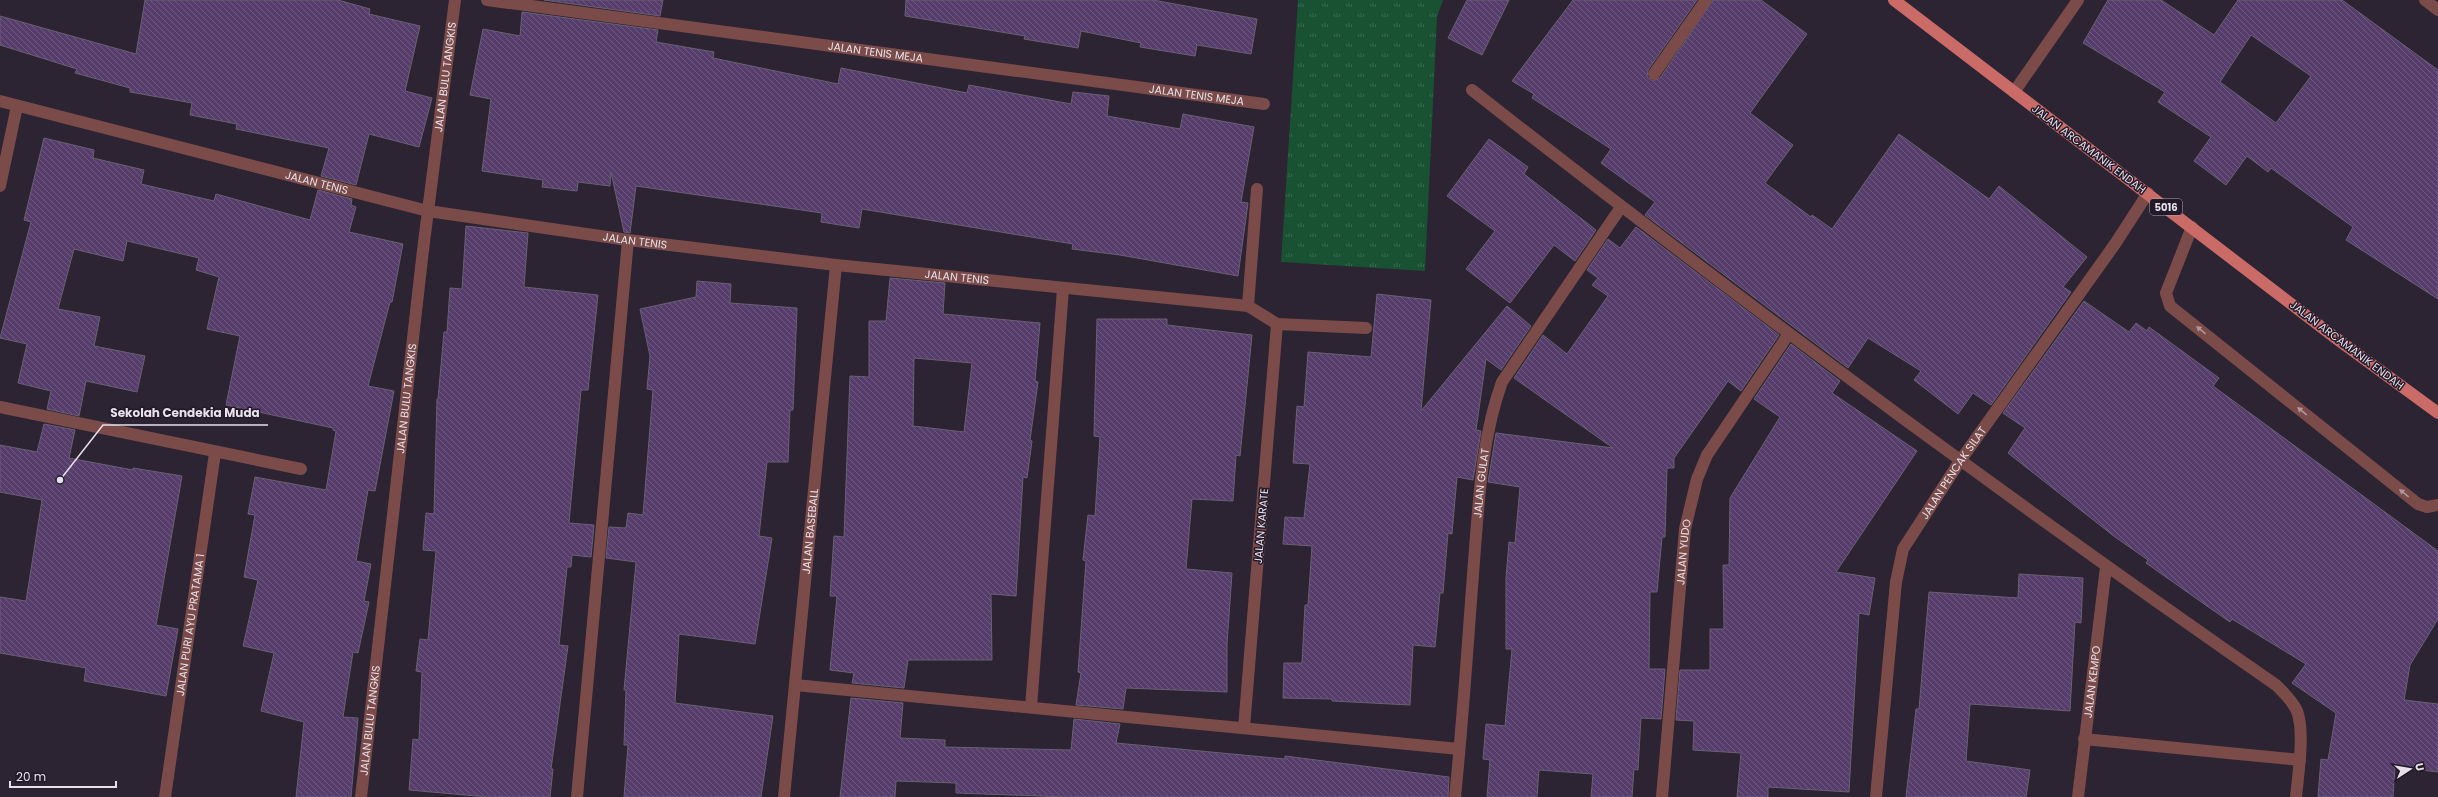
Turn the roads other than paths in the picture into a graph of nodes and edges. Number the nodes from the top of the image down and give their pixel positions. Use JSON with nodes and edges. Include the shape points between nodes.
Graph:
{"nodes":[{"id":1,"x":455,"y":0,"type":"edge"},
{"id":2,"x":487,"y":0,"type":"edge"},
{"id":3,"x":1706,"y":0,"type":"edge"},
{"id":4,"x":1894,"y":0,"type":"edge"},
{"id":5,"x":2078,"y":0,"type":"edge"},
{"id":6,"x":2425,"y":0,"type":"edge"},
{"id":7,"x":2438,"y":10,"type":"edge"},
{"id":8,"x":1654,"y":74,"type":"dead end"},
{"id":9,"x":1472,"y":90,"type":"dead end"},
{"id":10,"x":2014,"y":92,"type":"junction"},
{"id":11,"x":0,"y":101,"type":"edge"},
{"id":12,"x":1264,"y":104,"type":"dead end"},
{"id":13,"x":17,"y":106,"type":"junction"},
{"id":14,"x":0,"y":186,"type":"edge"},
{"id":15,"x":1257,"y":190,"type":"dead end"},
{"id":16,"x":2148,"y":193,"type":"junction"},
{"id":17,"x":1621,"y":207,"type":"junction"},
{"id":18,"x":428,"y":211,"type":"junction"},
{"id":19,"x":2192,"y":227,"type":"junction"},
{"id":20,"x":628,"y":240,"type":"junction"},
{"id":21,"x":836,"y":265,"type":"junction"},
{"id":22,"x":1063,"y":289,"type":"junction"},
{"id":23,"x":1248,"y":306,"type":"junction"},
{"id":24,"x":1278,"y":324,"type":"junction"},
{"id":25,"x":1366,"y":328,"type":"dead end"},
{"id":26,"x":1788,"y":335,"type":"junction"},
{"id":27,"x":0,"y":407,"type":"edge"},
{"id":28,"x":2438,"y":412,"type":"edge"},
{"id":29,"x":215,"y":453,"type":"junction"},
{"id":30,"x":1960,"y":461,"type":"junction"},
{"id":31,"x":301,"y":469,"type":"dead end"},
{"id":32,"x":2438,"y":505,"type":"edge"},
{"id":33,"x":2106,"y":567,"type":"junction"},
{"id":34,"x":795,"y":685,"type":"junction"},
{"id":35,"x":1031,"y":707,"type":"junction"},
{"id":36,"x":1244,"y":728,"type":"junction"},
{"id":37,"x":2084,"y":739,"type":"junction"},
{"id":38,"x":1459,"y":749,"type":"junction"},
{"id":39,"x":2300,"y":760,"type":"junction"},
{"id":40,"x":165,"y":797,"type":"edge"},
{"id":41,"x":362,"y":797,"type":"edge"},
{"id":42,"x":577,"y":797,"type":"edge"},
{"id":43,"x":784,"y":797,"type":"edge"},
{"id":44,"x":1454,"y":797,"type":"edge"},
{"id":45,"x":1662,"y":797,"type":"edge"},
{"id":46,"x":1876,"y":797,"type":"edge"},
{"id":47,"x":2078,"y":797,"type":"edge"},
{"id":48,"x":2296,"y":797,"type":"edge"}],
"edges":[{"from":1,"to":18,"type":"street","name":"JALAN BULU TANGKIS"},
{"from":2,"to":12,"type":"street","name":"JALAN TENIS MEJA"},
{"from":3,"to":8,"type":"street"},
{"from":4,"to":10,"type":"main road","name":"JALAN ARCAMANIK ENDAH","number":"5016"},
{"from":5,"to":10,"type":"street"},
{"from":6,"to":7,"type":"street"},
{"from":9,"to":17,"type":"street"},
{"from":10,"to":16,"type":"main road","name":"JALAN ARCAMANIK ENDAH","number":"5016"},
{"from":11,"to":13,"type":"street","name":"JALAN TENIS"},
{"from":13,"to":14,"type":"street"},
{"from":13,"to":18,"type":"street","name":"JALAN TENIS"},
{"from":15,"to":23,"type":"street"},
{"from":16,"to":19,"type":"main road","name":"JALAN ARCAMANIK ENDAH","number":"5016"},
{"from":16,"to":30,"type":"street","name":"JALAN PENCAK SILAT","via":[[2115,244]]},
{"from":17,"to":26,"type":"street"},
{"from":17,"to":38,"type":"street","name":"JALAN GULAT","via":[[1502,382],[1492,408],[1485,442],[1479,502]]},
{"from":18,"to":20,"type":"street","name":"JALAN TENIS"},
{"from":18,"to":41,"type":"street","name":"JALAN BULU TANGKIS"},
{"from":19,"to":28,"type":"main road","name":"JALAN ARCAMANIK ENDAH","number":"5016","via":[[2337,339]]},
{"from":32,"to":19,"type":"street","one_way":true,"via":[[2427,507],[2418,504],[2170,306],[2166,293]]},
{"from":20,"to":21,"type":"street","name":"JALAN TENIS"},
{"from":20,"to":42,"type":"street"},
{"from":21,"to":22,"type":"street","name":"JALAN TENIS"},
{"from":21,"to":34,"type":"street","name":"JALAN BASEBALL"},
{"from":22,"to":23,"type":"street","name":"JALAN TENIS"},
{"from":22,"to":35,"type":"street"},
{"from":23,"to":24,"type":"street","name":"JALAN TENIS"},
{"from":24,"to":25,"type":"street"},
{"from":24,"to":36,"type":"street","name":"JALAN KARATE"},
{"from":26,"to":30,"type":"street"},
{"from":26,"to":45,"type":"street","name":"JALAN YUDO","via":[[1707,456],[1697,479],[1685,529]]},
{"from":27,"to":29,"type":"street"},
{"from":29,"to":31,"type":"street"},
{"from":29,"to":40,"type":"street","name":"JALAN PURI AYU PRATAMA 1"},
{"from":30,"to":33,"type":"street"},
{"from":30,"to":46,"type":"street","name":"JALAN PENCAK SILAT","via":[[1903,548],[1898,565]]},
{"from":33,"to":37,"type":"street","name":"JALAN KEMPO"},
{"from":33,"to":39,"type":"street","via":[[2276,685],[2290,698],[2297,712]]},
{"from":34,"to":35,"type":"street"},
{"from":34,"to":43,"type":"street","name":"JALAN BASEBALL"},
{"from":35,"to":36,"type":"street"},
{"from":36,"to":38,"type":"street"},
{"from":37,"to":39,"type":"street"},
{"from":37,"to":47,"type":"street","name":"JALAN KEMPO"},
{"from":38,"to":44,"type":"street","name":"JALAN GULAT"},
{"from":39,"to":48,"type":"street"}]}
